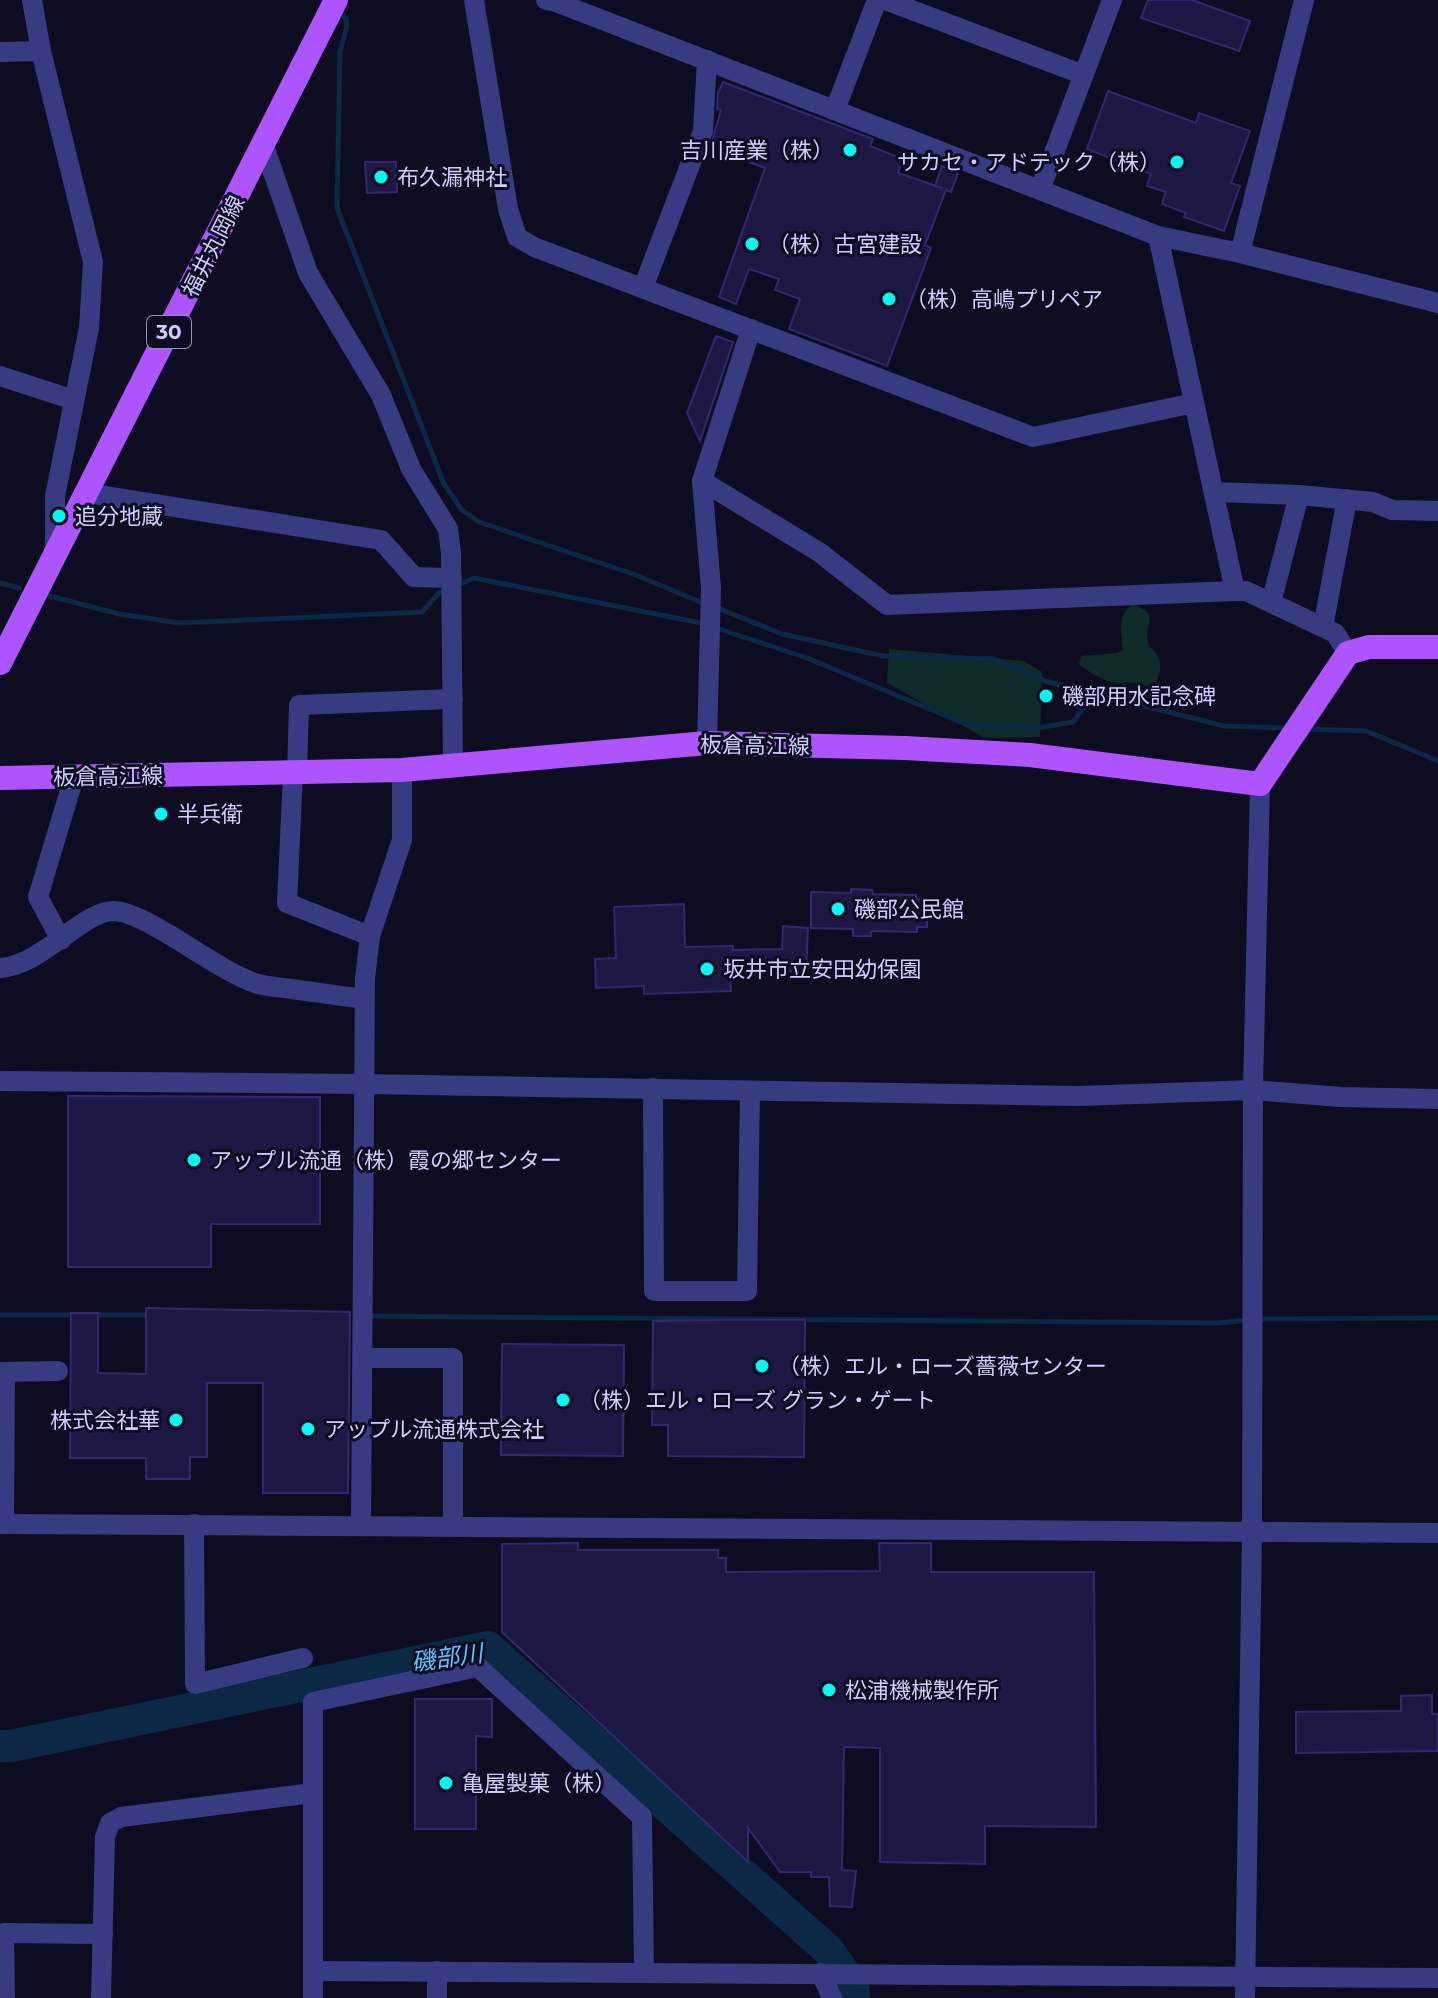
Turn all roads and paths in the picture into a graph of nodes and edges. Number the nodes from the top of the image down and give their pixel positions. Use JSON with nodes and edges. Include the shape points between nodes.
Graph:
{"nodes":[{"id":1,"x":32,"y":0,"type":"edge"},
{"id":2,"x":336,"y":0,"type":"edge"},
{"id":3,"x":474,"y":0,"type":"edge"},
{"id":4,"x":546,"y":0,"type":"edge"},
{"id":5,"x":877,"y":0,"type":"edge"},
{"id":6,"x":885,"y":0,"type":"edge"},
{"id":7,"x":1112,"y":0,"type":"edge"},
{"id":8,"x":1304,"y":0,"type":"edge"},
{"id":9,"x":41,"y":51,"type":"junction"},
{"id":10,"x":0,"y":52,"type":"edge"},
{"id":11,"x":707,"y":60,"type":"junction"},
{"id":12,"x":1084,"y":75,"type":"junction"},
{"id":13,"x":835,"y":110,"type":"junction"},
{"id":14,"x":264,"y":146,"type":"junction"},
{"id":15,"x":1040,"y":190,"type":"junction"},
{"id":16,"x":1158,"y":236,"type":"junction"},
{"id":17,"x":1240,"y":253,"type":"junction"},
{"id":18,"x":643,"y":288,"type":"junction"},
{"id":19,"x":1438,"y":303,"type":"edge"},
{"id":20,"x":751,"y":329,"type":"junction"},
{"id":21,"x":0,"y":376,"type":"edge"},
{"id":22,"x":74,"y":400,"type":"junction"},
{"id":23,"x":1194,"y":403,"type":"junction"},
{"id":24,"x":702,"y":481,"type":"junction"},
{"id":25,"x":1214,"y":492,"type":"junction"},
{"id":26,"x":87,"y":493,"type":"junction"},
{"id":27,"x":1299,"y":495,"type":"junction"},
{"id":28,"x":1347,"y":499,"type":"junction"},
{"id":29,"x":1438,"y":511,"type":"edge"},
{"id":30,"x":55,"y":556,"type":"junction"},
{"id":31,"x":452,"y":578,"type":"junction"},
{"id":32,"x":1235,"y":591,"type":"junction"},
{"id":33,"x":1271,"y":603,"type":"junction"},
{"id":34,"x":1323,"y":627,"type":"junction"},
{"id":35,"x":1438,"y":647,"type":"edge"},
{"id":36,"x":1348,"y":653,"type":"junction"},
{"id":37,"x":2,"y":654,"type":"edge"},
{"id":38,"x":453,"y":699,"type":"junction"},
{"id":39,"x":707,"y":743,"type":"junction"},
{"id":40,"x":453,"y":764,"type":"junction"},
{"id":41,"x":402,"y":770,"type":"junction"},
{"id":42,"x":295,"y":773,"type":"junction"},
{"id":43,"x":74,"y":777,"type":"junction"},
{"id":44,"x":0,"y":778,"type":"edge"},
{"id":45,"x":1260,"y":784,"type":"junction"},
{"id":46,"x":370,"y":936,"type":"junction"},
{"id":47,"x":61,"y":940,"type":"junction"},
{"id":48,"x":0,"y":968,"type":"edge"},
{"id":49,"x":364,"y":999,"type":"junction"},
{"id":50,"x":0,"y":1081,"type":"edge"},
{"id":51,"x":363,"y":1084,"type":"junction"},
{"id":52,"x":653,"y":1088,"type":"junction"},
{"id":53,"x":1253,"y":1090,"type":"junction"},
{"id":54,"x":750,"y":1091,"type":"junction"},
{"id":55,"x":1438,"y":1099,"type":"edge"},
{"id":56,"x":363,"y":1358,"type":"junction"},
{"id":57,"x":58,"y":1371,"type":"dead end"},
{"id":58,"x":3,"y":1372,"type":"edge"},
{"id":59,"x":2,"y":1524,"type":"edge"},
{"id":60,"x":194,"y":1524,"type":"junction"},
{"id":61,"x":361,"y":1525,"type":"junction"},
{"id":62,"x":453,"y":1525,"type":"junction"},
{"id":63,"x":1252,"y":1532,"type":"junction"},
{"id":64,"x":1438,"y":1533,"type":"edge"},
{"id":65,"x":303,"y":1658,"type":"dead end"},
{"id":66,"x":313,"y":1793,"type":"junction"},
{"id":67,"x":103,"y":1934,"type":"junction"},
{"id":68,"x":313,"y":1971,"type":"junction"},
{"id":69,"x":437,"y":1971,"type":"junction"},
{"id":70,"x":644,"y":1972,"type":"junction"},
{"id":71,"x":821,"y":1973,"type":"junction"},
{"id":72,"x":1438,"y":1978,"type":"edge"},
{"id":73,"x":1245,"y":1988,"type":"edge"},
{"id":74,"x":5,"y":1998,"type":"edge"},
{"id":75,"x":101,"y":1998,"type":"edge"},
{"id":76,"x":313,"y":1998,"type":"edge"},
{"id":77,"x":437,"y":1998,"type":"edge"},
{"id":78,"x":832,"y":1998,"type":"edge"}],
"edges":[{"from":1,"to":9,"type":"street"},
{"from":2,"to":14,"type":"main road","name":"福井丸岡線","number":"30"},
{"from":3,"to":18,"type":"street","via":[[517,237]]},
{"from":4,"to":11,"type":"street"},
{"from":5,"to":13,"type":"street"},
{"from":6,"to":12,"type":"street"},
{"from":7,"to":12,"type":"street"},
{"from":8,"to":17,"type":"street"},
{"from":9,"to":10,"type":"street"},
{"from":9,"to":22,"type":"street","via":[[93,262],[89,328]]},
{"from":11,"to":13,"type":"street"},
{"from":11,"to":18,"type":"street","via":[[703,131]]},
{"from":12,"to":15,"type":"street"},
{"from":13,"to":15,"type":"street"},
{"from":14,"to":26,"type":"main road","name":"福井丸岡線","number":"30"},
{"from":14,"to":31,"type":"street","via":[[308,273],[381,395],[411,469],[448,529]]},
{"from":15,"to":16,"type":"street"},
{"from":16,"to":17,"type":"street"},
{"from":16,"to":23,"type":"street"},
{"from":17,"to":19,"type":"street"},
{"from":18,"to":20,"type":"street"},
{"from":20,"to":23,"type":"street","via":[[1033,437]]},
{"from":20,"to":24,"type":"street"},
{"from":21,"to":22,"type":"street"},
{"from":22,"to":30,"type":"street","via":[[55,496]]},
{"from":23,"to":25,"type":"street"},
{"from":24,"to":32,"type":"street","via":[[819,552],[887,605]]},
{"from":24,"to":39,"type":"street","via":[[711,588]]},
{"from":25,"to":27,"type":"street"},
{"from":25,"to":32,"type":"street"},
{"from":26,"to":30,"type":"main road","name":"福井丸岡線","number":"30"},
{"from":26,"to":31,"type":"street","via":[[381,540],[414,577]]},
{"from":27,"to":28,"type":"street"},
{"from":27,"to":33,"type":"street"},
{"from":28,"to":29,"type":"street","via":[[1392,510]]},
{"from":28,"to":34,"type":"street"},
{"from":30,"to":37,"type":"main road","name":"福井丸岡線","number":"30"},
{"from":31,"to":38,"type":"street"},
{"from":32,"to":33,"type":"street"},
{"from":33,"to":34,"type":"street"},
{"from":34,"to":36,"type":"street","via":[[1335,633]]},
{"from":35,"to":36,"type":"main road","via":[[1369,647]]},
{"from":36,"to":45,"type":"main road"},
{"from":38,"to":40,"type":"street"},
{"from":38,"to":42,"type":"street","via":[[299,705]]},
{"from":39,"to":40,"type":"main road","name":"板倉高江線"},
{"from":39,"to":45,"type":"main road","name":"板倉高江線","via":[[1030,755]]},
{"from":40,"to":41,"type":"main road","name":"板倉高江線"},
{"from":41,"to":42,"type":"main road","name":"板倉高江線"},
{"from":41,"to":46,"type":"street","via":[[402,840]]},
{"from":42,"to":43,"type":"main road","name":"板倉高江線"},
{"from":42,"to":46,"type":"street","via":[[287,903]]},
{"from":43,"to":44,"type":"main road","name":"板倉高江線"},
{"from":43,"to":47,"type":"street","via":[[38,897]]},
{"from":45,"to":53,"type":"street"},
{"from":46,"to":49,"type":"street"},
{"from":47,"to":48,"type":"street","via":[[13,967]]},
{"from":47,"to":49,"type":"street","via":[[99,914],[132,914],[255,983]]},
{"from":49,"to":51,"type":"street"},
{"from":50,"to":51,"type":"street"},
{"from":51,"to":52,"type":"street"},
{"from":51,"to":56,"type":"street"},
{"from":52,"to":54,"type":"street"},
{"from":52,"to":54,"type":"street","via":[[654,1291],[747,1291]]},
{"from":53,"to":54,"type":"street","via":[[1079,1096]]},
{"from":53,"to":55,"type":"street"},
{"from":53,"to":63,"type":"street"},
{"from":56,"to":61,"type":"street"},
{"from":56,"to":62,"type":"street","via":[[453,1358]]},
{"from":57,"to":58,"type":"street"},
{"from":58,"to":59,"type":"street"},
{"from":59,"to":60,"type":"street"},
{"from":60,"to":61,"type":"street"},
{"from":60,"to":65,"type":"street","via":[[195,1684]]},
{"from":61,"to":62,"type":"street"},
{"from":62,"to":63,"type":"street"},
{"from":63,"to":64,"type":"street"},
{"from":63,"to":73,"type":"street"},
{"from":66,"to":67,"type":"street","via":[[121,1817],[110,1823],[105,1837]]},
{"from":66,"to":68,"type":"street"},
{"from":66,"to":70,"type":"street","via":[[313,1702],[478,1667],[642,1817]]},
{"from":67,"to":74,"type":"street","via":[[4,1933]]},
{"from":67,"to":75,"type":"street"},
{"from":68,"to":69,"type":"street"},
{"from":68,"to":76,"type":"street"},
{"from":69,"to":70,"type":"street"},
{"from":69,"to":77,"type":"street"},
{"from":70,"to":71,"type":"street"},
{"from":71,"to":73,"type":"street"},
{"from":71,"to":78,"type":"street"},
{"from":72,"to":73,"type":"street"}]}
